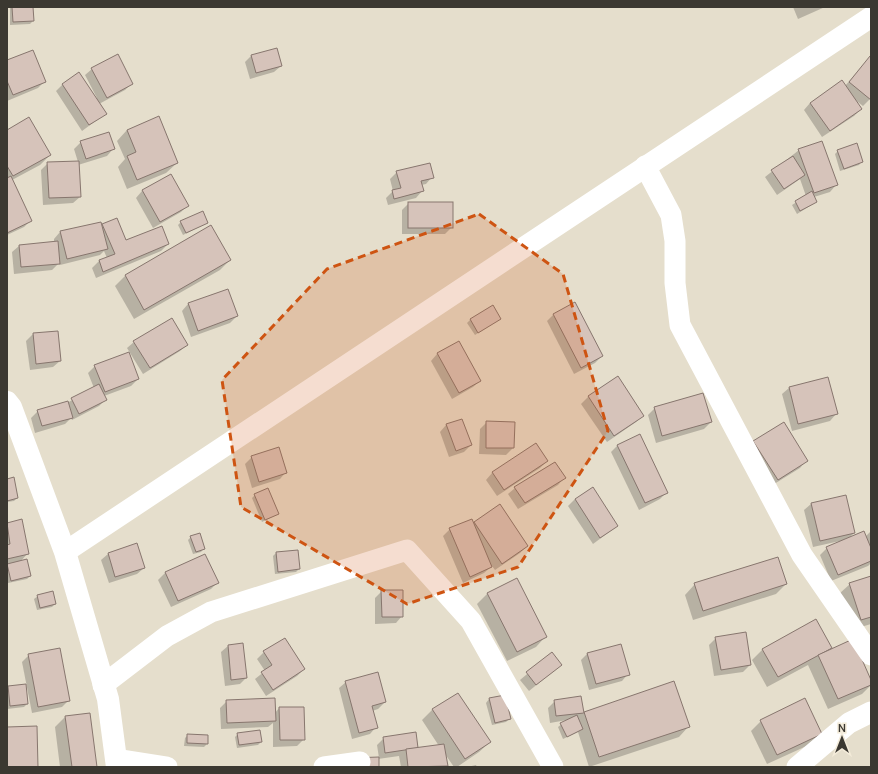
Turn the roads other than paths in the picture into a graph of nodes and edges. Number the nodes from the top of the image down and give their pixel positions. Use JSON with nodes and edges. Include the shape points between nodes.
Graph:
{"nodes":[{"id":1,"x":871,"y":17,"type":"edge"},
{"id":2,"x":645,"y":166,"type":"junction"},
{"id":3,"x":7,"y":402,"type":"edge"},
{"id":4,"x":65,"y":552,"type":"junction"},
{"id":5,"x":871,"y":655,"type":"edge"},
{"id":6,"x":103,"y":685,"type":"junction"},
{"id":7,"x":871,"y":712,"type":"edge"},
{"id":8,"x":360,"y":762,"type":"dead end"},
{"id":9,"x":116,"y":763,"type":"edge"},
{"id":10,"x":167,"y":767,"type":"edge"},
{"id":11,"x":324,"y":767,"type":"edge"},
{"id":12,"x":552,"y":767,"type":"edge"},
{"id":13,"x":797,"y":767,"type":"edge"}],
"edges":[{"from":1,"to":2,"type":"street"},
{"from":2,"to":4,"type":"street"},
{"from":2,"to":5,"type":"street","via":[[671,215],[680,325],[802,555]]},
{"from":3,"to":4,"type":"street"},
{"from":4,"to":6,"type":"street"},
{"from":6,"to":9,"type":"street","via":[[108,699]]},
{"from":6,"to":12,"type":"street","via":[[167,636],[211,612],[407,550],[471,621]]},
{"from":7,"to":13,"type":"street","via":[[849,723]]},
{"from":8,"to":11,"type":"street"},
{"from":9,"to":10,"type":"street"}]}
